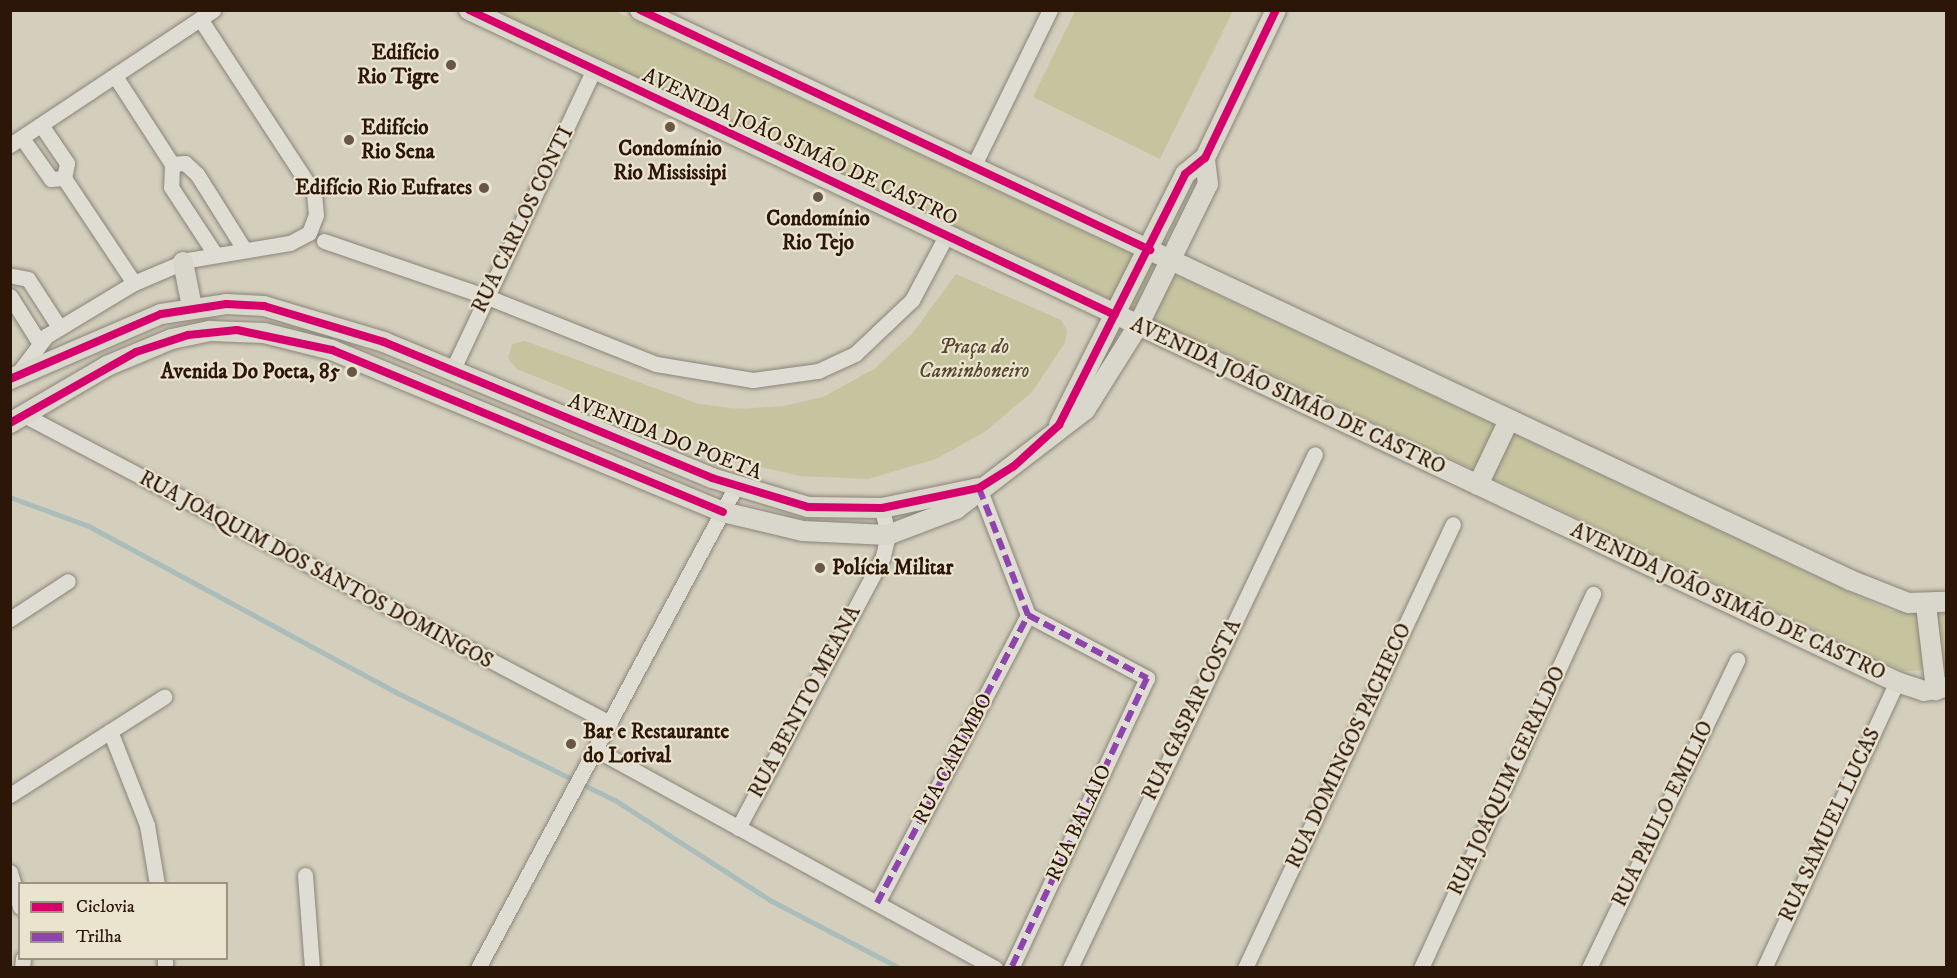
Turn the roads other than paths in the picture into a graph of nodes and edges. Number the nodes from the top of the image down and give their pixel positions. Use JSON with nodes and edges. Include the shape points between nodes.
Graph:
{"nodes":[{"id":1,"x":469,"y":10,"type":"edge"},
{"id":2,"x":640,"y":10,"type":"edge"},
{"id":3,"x":1050,"y":10,"type":"edge"},
{"id":4,"x":1276,"y":10,"type":"edge"},
{"id":5,"x":207,"y":15,"type":"edge"},
{"id":6,"x":667,"y":16,"type":"edge"},
{"id":7,"x":594,"y":69,"type":"junction"},
{"id":8,"x":115,"y":76,"type":"junction"},
{"id":9,"x":41,"y":125,"type":"junction"},
{"id":10,"x":16,"y":141,"type":"edge"},
{"id":11,"x":1205,"y":158,"type":"junction"},
{"id":12,"x":172,"y":164,"type":"junction"},
{"id":13,"x":973,"y":167,"type":"junction"},
{"id":14,"x":64,"y":178,"type":"junction"},
{"id":15,"x":946,"y":236,"type":"junction"},
{"id":16,"x":324,"y":241,"type":"dead end"},
{"id":17,"x":244,"y":249,"type":"junction"},
{"id":18,"x":1150,"y":250,"type":"junction"},
{"id":19,"x":215,"y":255,"type":"junction"},
{"id":20,"x":1171,"y":260,"type":"junction"},
{"id":21,"x":183,"y":262,"type":"junction"},
{"id":22,"x":11,"y":276,"type":"edge"},
{"id":23,"x":134,"y":283,"type":"junction"},
{"id":24,"x":10,"y":296,"type":"edge"},
{"id":25,"x":485,"y":296,"type":"junction"},
{"id":26,"x":192,"y":307,"type":"junction"},
{"id":27,"x":1115,"y":315,"type":"junction"},
{"id":28,"x":1138,"y":326,"type":"junction"},
{"id":29,"x":59,"y":327,"type":"junction"},
{"id":30,"x":39,"y":342,"type":"junction"},
{"id":31,"x":452,"y":371,"type":"junction"},
{"id":32,"x":14,"y":377,"type":"edge"},
{"id":33,"x":17,"y":419,"type":"edge"},
{"id":34,"x":1509,"y":420,"type":"junction"},
{"id":35,"x":1059,"y":425,"type":"junction"},
{"id":36,"x":1316,"y":454,"type":"dead end"},
{"id":37,"x":1478,"y":485,"type":"junction"},
{"id":38,"x":736,"y":486,"type":"junction"},
{"id":39,"x":979,"y":488,"type":"junction"},
{"id":40,"x":882,"y":508,"type":"junction"},
{"id":41,"x":723,"y":512,"type":"junction"},
{"id":42,"x":1452,"y":524,"type":"dead end"},
{"id":43,"x":888,"y":535,"type":"junction"},
{"id":44,"x":68,"y":581,"type":"dead end"},
{"id":45,"x":1593,"y":594,"type":"dead end"},
{"id":46,"x":1947,"y":602,"type":"edge"},
{"id":47,"x":1926,"y":605,"type":"junction"},
{"id":48,"x":1028,"y":615,"type":"junction"},
{"id":49,"x":10,"y":619,"type":"edge"},
{"id":50,"x":1737,"y":660,"type":"dead end"},
{"id":51,"x":1897,"y":682,"type":"junction"},
{"id":52,"x":1941,"y":688,"type":"edge"},
{"id":53,"x":164,"y":697,"type":"dead end"},
{"id":54,"x":610,"y":723,"type":"junction"},
{"id":55,"x":110,"y":731,"type":"junction"},
{"id":56,"x":593,"y":754,"type":"junction"},
{"id":57,"x":10,"y":795,"type":"edge"},
{"id":58,"x":738,"y":828,"type":"junction"},
{"id":59,"x":10,"y":872,"type":"edge"},
{"id":60,"x":305,"y":875,"type":"dead end"},
{"id":61,"x":157,"y":882,"type":"edge"},
{"id":62,"x":18,"y":900,"type":"edge"},
{"id":63,"x":877,"y":903,"type":"junction"},
{"id":64,"x":312,"y":968,"type":"edge"},
{"id":65,"x":478,"y":968,"type":"edge"},
{"id":66,"x":995,"y":968,"type":"edge"},
{"id":67,"x":1011,"y":968,"type":"edge"},
{"id":68,"x":1070,"y":968,"type":"edge"},
{"id":69,"x":1245,"y":968,"type":"edge"},
{"id":70,"x":1421,"y":968,"type":"edge"},
{"id":71,"x":1589,"y":968,"type":"edge"},
{"id":72,"x":1764,"y":968,"type":"edge"}],
"edges":[{"from":1,"to":7,"type":"main road","name":"AVENIDA JOÃO SIMÃO DE CASTRO"},
{"from":2,"to":6,"type":"main road"},
{"from":3,"to":13,"type":"street"},
{"from":4,"to":11,"type":"main road","name":"AVENIDA DO POETA"},
{"from":5,"to":8,"type":"street"},
{"from":5,"to":17,"type":"street","name":"AVENIDA DO POETA","via":[[314,193],[314,224],[300,241]]},
{"from":6,"to":13,"type":"main road"},
{"from":7,"to":15,"type":"main road","name":"AVENIDA JOÃO SIMÃO DE CASTRO"},
{"from":7,"to":25,"type":"street","name":"RUA CARLOS CONTI"},
{"from":8,"to":9,"type":"street"},
{"from":8,"to":12,"type":"street"},
{"from":9,"to":10,"type":"street"},
{"from":9,"to":14,"type":"street","via":[[67,163]]},
{"from":10,"to":14,"type":"street","via":[[51,179]]},
{"from":11,"to":18,"type":"main road","name":"AVENIDA DO POETA","via":[[1185,174]]},
{"from":11,"to":20,"type":"main road","name":"AVENIDA DO POETA","via":[[1208,184]]},
{"from":12,"to":17,"type":"street","via":[[185,163],[197,174]]},
{"from":12,"to":19,"type":"street","via":[[171,187]]},
{"from":13,"to":18,"type":"main road"},
{"from":14,"to":23,"type":"street"},
{"from":15,"to":25,"type":"street","via":[[912,300],[887,327],[855,354],[784,379],[709,377],[656,364]]},
{"from":15,"to":27,"type":"main road","name":"AVENIDA JOÃO SIMÃO DE CASTRO"},
{"from":16,"to":25,"type":"street"},
{"from":17,"to":19,"type":"street","name":"AVENIDA DO POETA"},
{"from":18,"to":20,"type":"main road"},
{"from":18,"to":27,"type":"main road","name":"AVENIDA DO POETA"},
{"from":19,"to":21,"type":"street","name":"AVENIDA DO POETA"},
{"from":20,"to":28,"type":"main road","name":"AVENIDA DO POETA"},
{"from":20,"to":34,"type":"main road"},
{"from":21,"to":23,"type":"street","name":"AVENIDA DO POETA"},
{"from":21,"to":26,"type":"main road"},
{"from":22,"to":29,"type":"street","via":[[28,279]]},
{"from":23,"to":29,"type":"street","name":"AVENIDA DO POETA"},
{"from":24,"to":30,"type":"street"},
{"from":25,"to":31,"type":"street","name":"RUA CARLOS CONTI"},
{"from":26,"to":31,"type":"main road","name":"AVENIDA DO POETA","via":[[226,304],[301,313]]},
{"from":26,"to":32,"type":"main road","name":"AVENIDA DO POETA","via":[[120,328]]},
{"from":27,"to":28,"type":"main road","name":"AVENIDA JOÃO SIMÃO DE CASTRO"},
{"from":27,"to":35,"type":"main road","name":"AVENIDA DO POETA"},
{"from":28,"to":35,"type":"main road","name":"AVENIDA DO POETA","via":[[1085,410]]},
{"from":28,"to":37,"type":"main road","name":"AVENIDA JOÃO SIMÃO DE CASTRO"},
{"from":29,"to":30,"type":"street","name":"AVENIDA DO POETA"},
{"from":30,"to":32,"type":"street","name":"AVENIDA DO POETA"},
{"from":31,"to":38,"type":"main road","name":"AVENIDA DO POETA"},
{"from":33,"to":41,"type":"main road","name":"AVENIDA DO POETA","via":[[107,366],[172,339],[210,331],[264,333],[332,350]]},
{"from":33,"to":54,"type":"street","name":"RUA JOAQUIM DOS SANTOS DOMINGOS"},
{"from":34,"to":37,"type":"main road"},
{"from":34,"to":47,"type":"main road","via":[[1870,589]]},
{"from":35,"to":39,"type":"main road","name":"AVENIDA DO POETA","via":[[1014,466]]},
{"from":36,"to":68,"type":"street","name":"RUA GASPAR COSTA"},
{"from":37,"to":51,"type":"main road","name":"AVENIDA JOÃO SIMÃO DE CASTRO"},
{"from":38,"to":40,"type":"main road","name":"AVENIDA DO POETA","via":[[808,507]]},
{"from":38,"to":41,"type":"street"},
{"from":39,"to":40,"type":"main road","name":"AVENIDA DO POETA"},
{"from":39,"to":43,"type":"main road","name":"AVENIDA DO POETA","via":[[956,509]]},
{"from":39,"to":48,"type":"street"},
{"from":40,"to":43,"type":"street"},
{"from":41,"to":43,"type":"main road","name":"AVENIDA DO POETA","via":[[803,531]]},
{"from":41,"to":54,"type":"street"},
{"from":42,"to":69,"type":"street","name":"RUA DOMINGOS PACHECO"},
{"from":43,"to":58,"type":"street","name":"RUA BENITO MEANA","via":[[883,556]]},
{"from":44,"to":49,"type":"street"},
{"from":45,"to":70,"type":"street","name":"RUA JOAQUIM GERALDO"},
{"from":46,"to":47,"type":"main road"},
{"from":47,"to":52,"type":"main road"},
{"from":48,"to":63,"type":"street","name":"RUA CARIMBO"},
{"from":48,"to":67,"type":"street","name":"RUA BALAIO","via":[[1147,678]]},
{"from":50,"to":71,"type":"street","name":"RUA PAULO EMILIO"},
{"from":51,"to":52,"type":"main road","name":"AVENIDA JOÃO SIMÃO DE CASTRO"},
{"from":51,"to":72,"type":"street","name":"RUA SAMUEL LUCAS"},
{"from":53,"to":55,"type":"street"},
{"from":54,"to":56,"type":"street"},
{"from":55,"to":57,"type":"street"},
{"from":55,"to":61,"type":"street","via":[[147,825]]},
{"from":56,"to":58,"type":"street"},
{"from":56,"to":65,"type":"street"},
{"from":58,"to":63,"type":"street"},
{"from":59,"to":62,"type":"street"},
{"from":60,"to":64,"type":"street"},
{"from":63,"to":66,"type":"street"}]}
